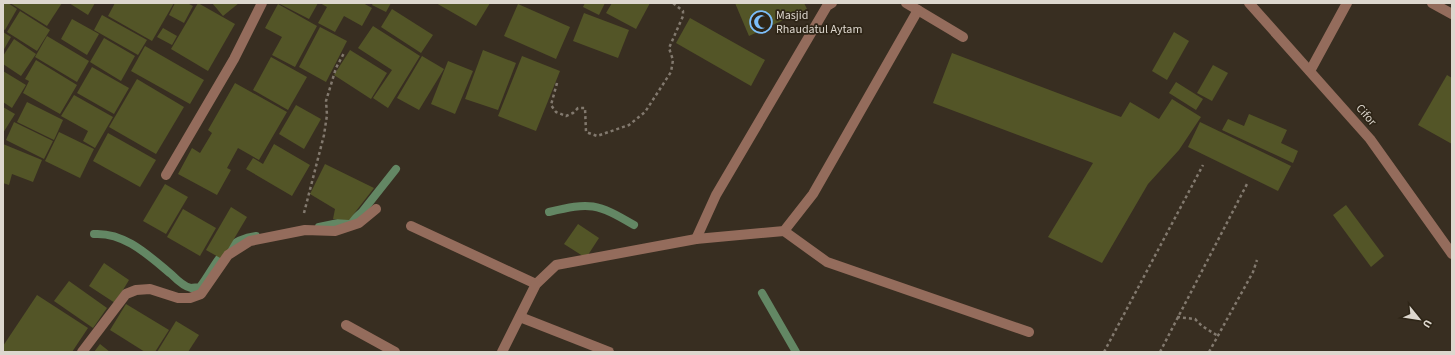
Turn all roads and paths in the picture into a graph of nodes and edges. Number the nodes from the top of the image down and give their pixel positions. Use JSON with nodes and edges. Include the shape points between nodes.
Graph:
{"nodes":[{"id":1,"x":262,"y":3,"type":"edge"},
{"id":2,"x":673,"y":3,"type":"edge"},
{"id":3,"x":906,"y":3,"type":"edge"},
{"id":4,"x":1249,"y":3,"type":"edge"},
{"id":5,"x":1347,"y":3,"type":"edge"},
{"id":6,"x":1432,"y":3,"type":"edge"},
{"id":7,"x":829,"y":4,"type":"edge"},
{"id":8,"x":918,"y":10,"type":"junction"},
{"id":9,"x":1452,"y":14,"type":"edge"},
{"id":10,"x":963,"y":37,"type":"dead end"},
{"id":11,"x":344,"y":53,"type":"dead end"},
{"id":12,"x":1310,"y":71,"type":"junction"},
{"id":13,"x":557,"y":84,"type":"dead end"},
{"id":14,"x":1203,"y":165,"type":"dead end"},
{"id":15,"x":166,"y":175,"type":"dead end"},
{"id":16,"x":1248,"y":184,"type":"dead end"},
{"id":17,"x":376,"y":210,"type":"dead end"},
{"id":18,"x":304,"y":215,"type":"dead end"},
{"id":19,"x":411,"y":226,"type":"dead end"},
{"id":20,"x":784,"y":231,"type":"junction"},
{"id":21,"x":696,"y":239,"type":"junction"},
{"id":22,"x":1452,"y":254,"type":"edge"},
{"id":23,"x":1257,"y":260,"type":"dead end"},
{"id":24,"x":536,"y":284,"type":"junction"},
{"id":25,"x":520,"y":317,"type":"junction"},
{"id":26,"x":1177,"y":318,"type":"junction"},
{"id":27,"x":346,"y":325,"type":"dead end"},
{"id":28,"x":1029,"y":332,"type":"dead end"},
{"id":29,"x":1218,"y":336,"type":"junction"},
{"id":30,"x":82,"y":352,"type":"edge"},
{"id":31,"x":395,"y":352,"type":"edge"},
{"id":32,"x":502,"y":352,"type":"edge"},
{"id":33,"x":609,"y":352,"type":"edge"},
{"id":34,"x":1104,"y":352,"type":"edge"},
{"id":35,"x":1160,"y":352,"type":"edge"},
{"id":36,"x":1209,"y":352,"type":"edge"}],
"edges":[{"from":1,"to":15,"type":"street","via":[[234,59]]},
{"from":2,"to":13,"type":"path","via":[[683,11],[683,16],[669,48],[673,60],[671,72],[645,112],[629,125],[597,136],[586,132],[585,108],[578,108],[566,116],[556,112],[551,105]]},
{"from":3,"to":8,"type":"street"},
{"from":4,"to":12,"type":"street","name":"Cifor"},
{"from":5,"to":12,"type":"street"},
{"from":6,"to":9,"type":"street"},
{"from":7,"to":21,"type":"street","via":[[716,195]]},
{"from":8,"to":10,"type":"street"},
{"from":8,"to":20,"type":"street","via":[[813,194]]},
{"from":11,"to":18,"type":"path","via":[[336,68],[326,101],[324,135]]},
{"from":12,"to":22,"type":"street","name":"Cifor","via":[[1370,139]]},
{"from":14,"to":34,"type":"path"},
{"from":16,"to":26,"type":"path"},
{"from":17,"to":30,"type":"street","via":[[359,223],[335,231],[305,230],[250,241],[228,255],[201,294],[190,298],[178,298],[150,289],[126,294]]},
{"from":19,"to":24,"type":"street"},
{"from":20,"to":21,"type":"street"},
{"from":20,"to":28,"type":"street","via":[[826,262]]},
{"from":21,"to":24,"type":"street","via":[[556,265]]},
{"from":23,"to":29,"type":"path"},
{"from":24,"to":25,"type":"street"},
{"from":25,"to":32,"type":"street"},
{"from":25,"to":33,"type":"street"},
{"from":26,"to":29,"type":"path","via":[[1195,319]]},
{"from":26,"to":35,"type":"path"},
{"from":27,"to":31,"type":"street"},
{"from":29,"to":36,"type":"path"}]}
